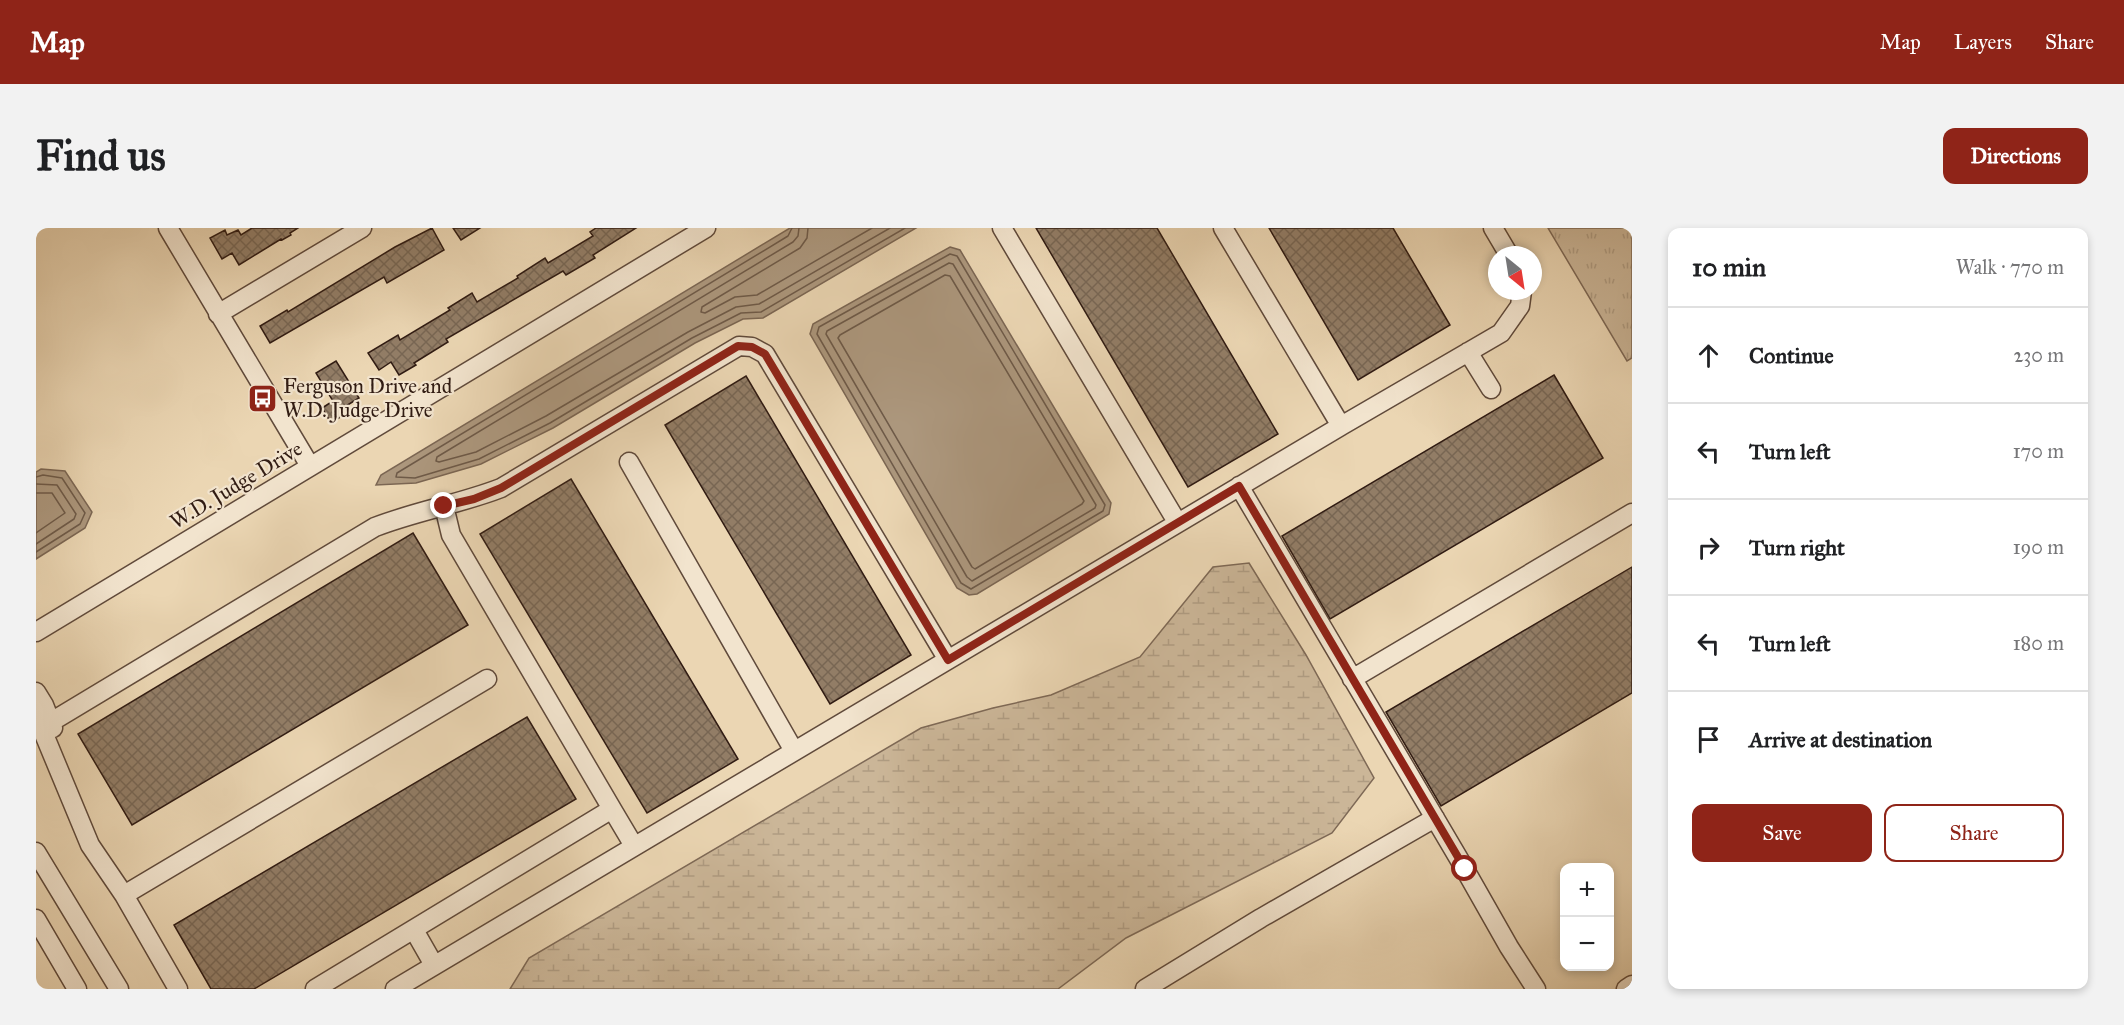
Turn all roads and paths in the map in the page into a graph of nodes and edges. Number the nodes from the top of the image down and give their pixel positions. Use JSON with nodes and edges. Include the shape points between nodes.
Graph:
{"nodes":[{"id":1,"x":168,"y":228,"type":"edge"},
{"id":2,"x":363,"y":228,"type":"edge"},
{"id":3,"x":706,"y":228,"type":"edge"},
{"id":4,"x":1002,"y":228,"type":"edge"},
{"id":5,"x":1223,"y":228,"type":"edge"},
{"id":6,"x":1493,"y":228,"type":"edge"},
{"id":7,"x":1504,"y":246,"type":"edge"},
{"id":8,"x":1521,"y":300,"type":"edge"},
{"id":9,"x":218,"y":314,"type":"junction"},
{"id":10,"x":1468,"y":352,"type":"junction"},
{"id":11,"x":1491,"y":389,"type":"dead end"},
{"id":12,"x":1341,"y":426,"type":"junction"},
{"id":13,"x":629,"y":462,"type":"dead end"},
{"id":14,"x":310,"y":466,"type":"junction"},
{"id":15,"x":1239,"y":486,"type":"junction"},
{"id":16,"x":444,"y":506,"type":"junction"},
{"id":17,"x":1632,"y":513,"type":"edge"},
{"id":18,"x":1177,"y":522,"type":"junction"},
{"id":19,"x":36,"y":632,"type":"edge"},
{"id":20,"x":948,"y":660,"type":"junction"},
{"id":21,"x":1352,"y":679,"type":"junction"},
{"id":22,"x":486,"y":680,"type":"dead end"},
{"id":23,"x":36,"y":692,"type":"edge"},
{"id":24,"x":43,"y":718,"type":"edge"},
{"id":25,"x":794,"y":751,"type":"junction"},
{"id":26,"x":612,"y":809,"type":"junction"},
{"id":27,"x":1435,"y":818,"type":"junction"},
{"id":28,"x":634,"y":846,"type":"junction"},
{"id":29,"x":36,"y":852,"type":"edge"},
{"id":30,"x":124,"y":895,"type":"junction"},
{"id":31,"x":36,"y":919,"type":"edge"},
{"id":32,"x":414,"y":930,"type":"junction"},
{"id":33,"x":434,"y":965,"type":"junction"},
{"id":34,"x":1632,"y":985,"type":"edge"},
{"id":35,"x":78,"y":989,"type":"edge"},
{"id":36,"x":119,"y":989,"type":"edge"},
{"id":37,"x":178,"y":989,"type":"edge"},
{"id":38,"x":315,"y":989,"type":"edge"},
{"id":39,"x":395,"y":989,"type":"edge"},
{"id":40,"x":1145,"y":989,"type":"edge"},
{"id":41,"x":1536,"y":989,"type":"edge"},
{"id":42,"x":1626,"y":989,"type":"edge"}],
"edges":[{"from":1,"to":9,"type":"street"},
{"from":2,"to":9,"type":"street"},
{"from":3,"to":14,"type":"street","name":"W.D. Judge Drive"},
{"from":4,"to":18,"type":"street"},
{"from":5,"to":12,"type":"street"},
{"from":6,"to":7,"type":"street"},
{"from":8,"to":10,"type":"street","via":[[1501,333]]},
{"from":9,"to":14,"type":"street"},
{"from":10,"to":11,"type":"street"},
{"from":10,"to":12,"type":"street"},
{"from":12,"to":15,"type":"street"},
{"from":13,"to":25,"type":"street"},
{"from":14,"to":19,"type":"street","name":"W.D. Judge Drive"},
{"from":15,"to":18,"type":"street"},
{"from":15,"to":21,"type":"street"},
{"from":16,"to":20,"type":"street","via":[[501,488],[738,346],[752,347],[765,354]]},
{"from":16,"to":24,"type":"street","via":[[375,527]]},
{"from":16,"to":26,"type":"street","via":[[451,535]]},
{"from":17,"to":21,"type":"street"},
{"from":18,"to":20,"type":"street"},
{"from":20,"to":25,"type":"street"},
{"from":21,"to":27,"type":"street"},
{"from":22,"to":30,"type":"street"},
{"from":23,"to":24,"type":"street"},
{"from":24,"to":30,"type":"street","via":[[90,845]]},
{"from":25,"to":28,"type":"street"},
{"from":26,"to":28,"type":"street"},
{"from":26,"to":32,"type":"street"},
{"from":27,"to":40,"type":"street"},
{"from":27,"to":41,"type":"street"},
{"from":28,"to":33,"type":"street"},
{"from":29,"to":36,"type":"street"},
{"from":30,"to":37,"type":"street"},
{"from":31,"to":35,"type":"street"},
{"from":32,"to":33,"type":"street"},
{"from":32,"to":38,"type":"street"},
{"from":33,"to":39,"type":"street"},
{"from":34,"to":42,"type":"street"}]}
